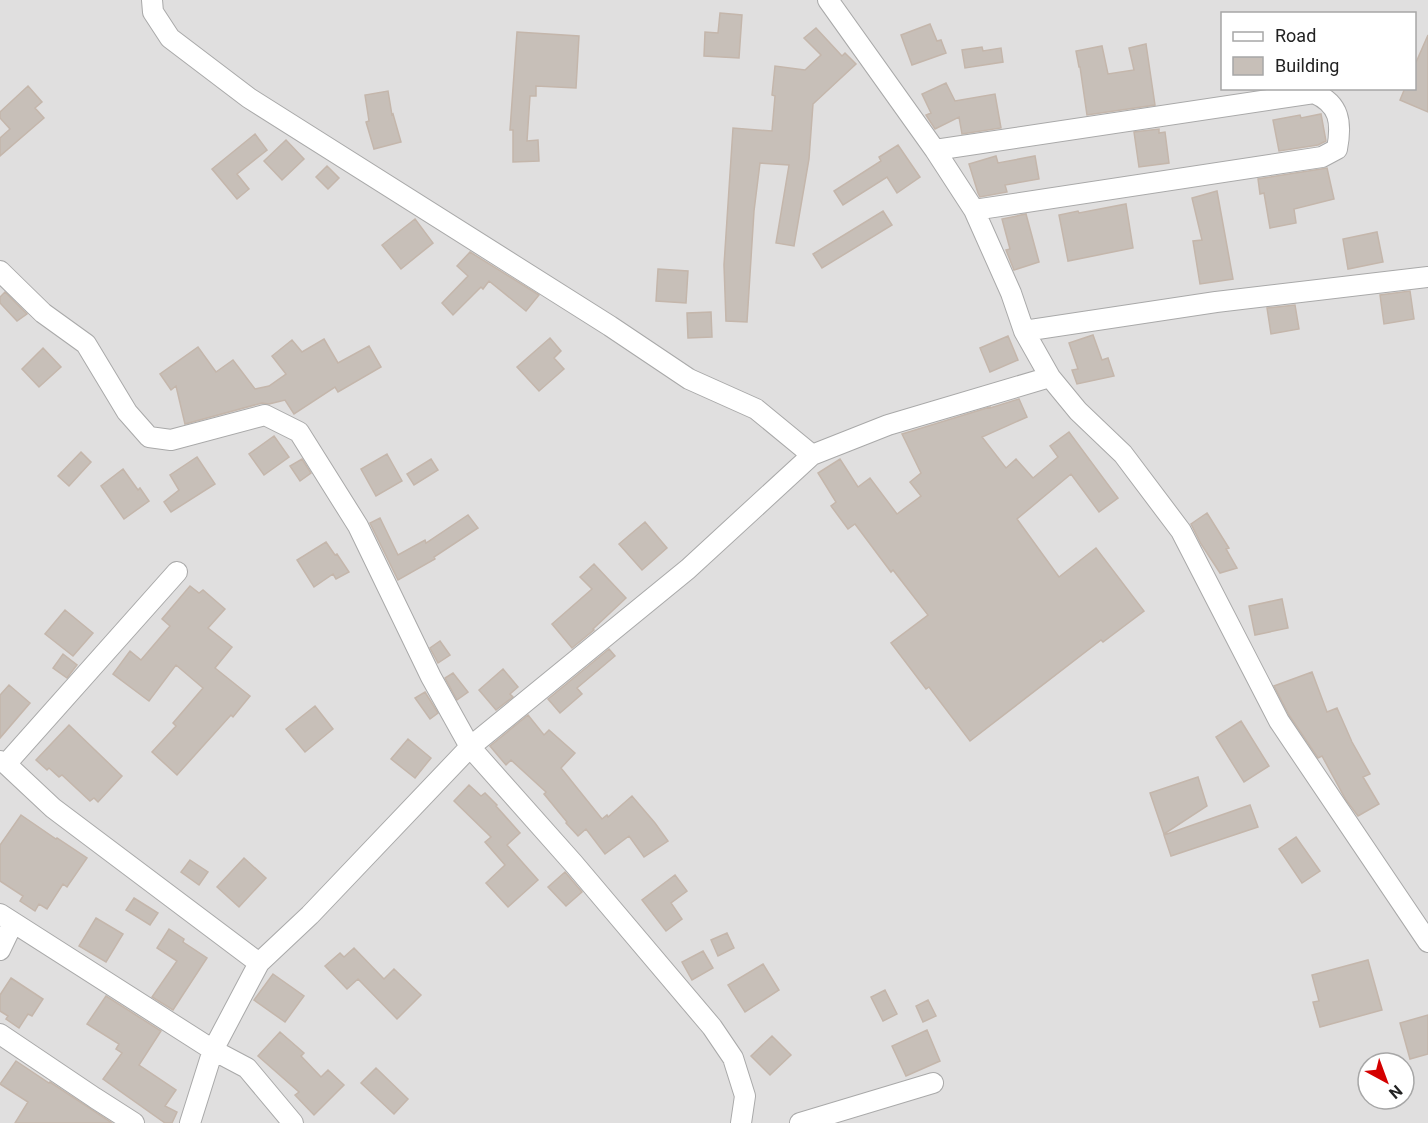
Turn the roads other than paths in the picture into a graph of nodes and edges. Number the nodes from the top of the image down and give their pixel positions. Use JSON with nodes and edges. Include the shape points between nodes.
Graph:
{"nodes":[{"id":1,"x":152,"y":0,"type":"edge"},
{"id":2,"x":828,"y":0,"type":"edge"},
{"id":3,"x":935,"y":150,"type":"junction"},
{"id":4,"x":974,"y":210,"type":"junction"},
{"id":5,"x":0,"y":271,"type":"edge"},
{"id":6,"x":1428,"y":277,"type":"edge"},
{"id":7,"x":1024,"y":331,"type":"junction"},
{"id":8,"x":1050,"y":377,"type":"junction"},
{"id":9,"x":812,"y":455,"type":"junction"},
{"id":10,"x":177,"y":573,"type":"dead end"},
{"id":11,"x":470,"y":747,"type":"junction"},
{"id":12,"x":3,"y":763,"type":"edge"},
{"id":13,"x":7,"y":919,"type":"edge"},
{"id":14,"x":1428,"y":942,"type":"edge"},
{"id":15,"x":0,"y":950,"type":"edge"},
{"id":16,"x":259,"y":963,"type":"junction"},
{"id":17,"x":0,"y":1034,"type":"edge"},
{"id":18,"x":213,"y":1050,"type":"junction"},
{"id":19,"x":933,"y":1083,"type":"dead end"},
{"id":20,"x":134,"y":1123,"type":"edge"},
{"id":21,"x":190,"y":1123,"type":"edge"},
{"id":22,"x":293,"y":1123,"type":"edge"},
{"id":23,"x":741,"y":1123,"type":"edge"},
{"id":24,"x":800,"y":1123,"type":"edge"}],
"edges":[{"from":1,"to":9,"type":"street","via":[[153,12],[170,38],[249,98],[689,379],[756,409]]},
{"from":2,"to":3,"type":"street"},
{"from":3,"to":4,"type":"street"},
{"from":3,"to":4,"type":"street","via":[[1314,93],[1325,98],[1340,121],[1337,149],[1322,157]]},
{"from":4,"to":7,"type":"street"},
{"from":5,"to":11,"type":"street","via":[[43,313],[86,344],[127,412],[149,437],[171,440],[266,415],[299,432],[358,526],[431,677]]},
{"from":6,"to":7,"type":"street","via":[[1216,302]]},
{"from":7,"to":8,"type":"street"},
{"from":8,"to":9,"type":"street","via":[[888,424]]},
{"from":8,"to":14,"type":"street","via":[[1078,411],[1123,454],[1181,531],[1279,721]]},
{"from":9,"to":11,"type":"street","via":[[688,569]]},
{"from":10,"to":12,"type":"street"},
{"from":11,"to":16,"type":"street"},
{"from":11,"to":23,"type":"street","via":[[712,1027],[733,1058],[745,1096]]},
{"from":12,"to":16,"type":"street","via":[[53,808]]},
{"from":13,"to":15,"type":"street"},
{"from":13,"to":18,"type":"street"},
{"from":16,"to":18,"type":"street"},
{"from":17,"to":20,"type":"street"},
{"from":18,"to":21,"type":"street"},
{"from":18,"to":22,"type":"street","via":[[247,1068]]},
{"from":19,"to":24,"type":"street"}]}
